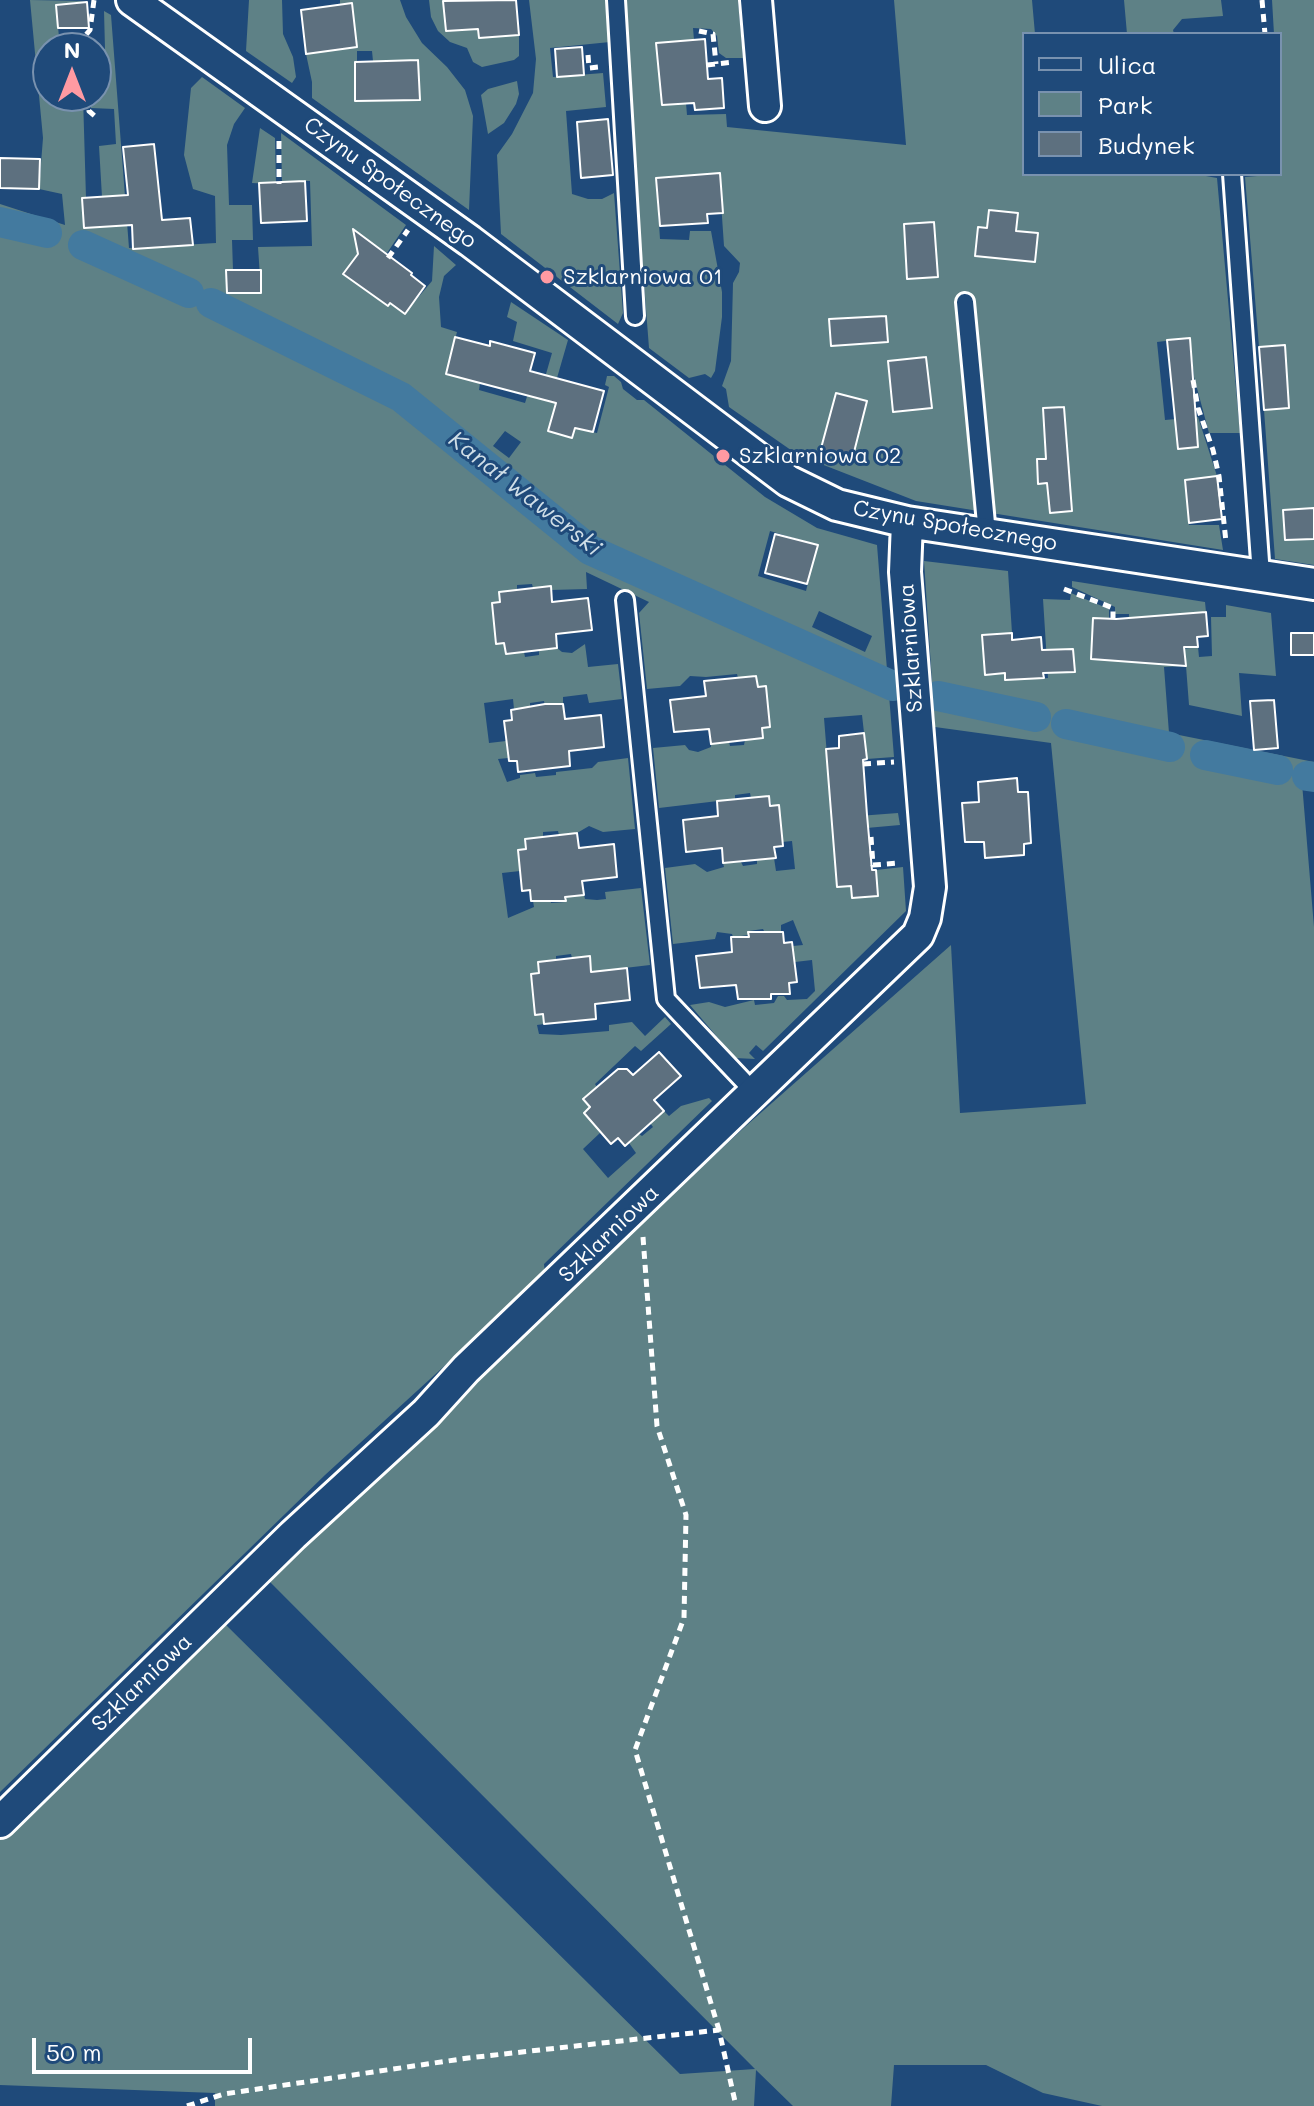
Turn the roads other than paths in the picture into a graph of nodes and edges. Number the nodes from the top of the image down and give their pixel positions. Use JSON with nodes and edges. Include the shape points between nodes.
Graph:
{"nodes":[{"id":1,"x":132,"y":0,"type":"edge"},
{"id":2,"x":616,"y":0,"type":"edge"},
{"id":3,"x":756,"y":0,"type":"edge"},
{"id":4,"x":765,"y":106,"type":"dead end"},
{"id":5,"x":1232,"y":176,"type":"edge"},
{"id":6,"x":965,"y":302,"type":"dead end"},
{"id":7,"x":635,"y":316,"type":"dead end"},
{"id":8,"x":907,"y":522,"type":"junction"},
{"id":9,"x":987,"y":534,"type":"junction"},
{"id":10,"x":1260,"y":569,"type":"junction"},
{"id":11,"x":1314,"y":584,"type":"edge"},
{"id":12,"x":625,"y":600,"type":"dead end"},
{"id":13,"x":754,"y":1092,"type":"junction"},
{"id":14,"x":0,"y":1822,"type":"edge"}],
"edges":[{"from":1,"to":8,"type":"street","name":"Czynu Społecznego","via":[[470,241],[788,481],[837,505]]},
{"from":2,"to":7,"type":"lane"},
{"from":3,"to":4,"type":"street"},
{"from":5,"to":10,"type":"lane"},
{"from":6,"to":9,"type":"lane"},
{"from":8,"to":9,"type":"street","name":"Czynu Społecznego"},
{"from":8,"to":13,"type":"street","name":"Szklarniowa","via":[[905,572],[930,887],[925,918],[914,940]]},
{"from":9,"to":10,"type":"street","name":"Czynu Społecznego"},
{"from":10,"to":11,"type":"street","name":"Czynu Społecznego"},
{"from":12,"to":13,"type":"lane","via":[[666,999]]},
{"from":13,"to":14,"type":"street","name":"Szklarniowa"}]}
